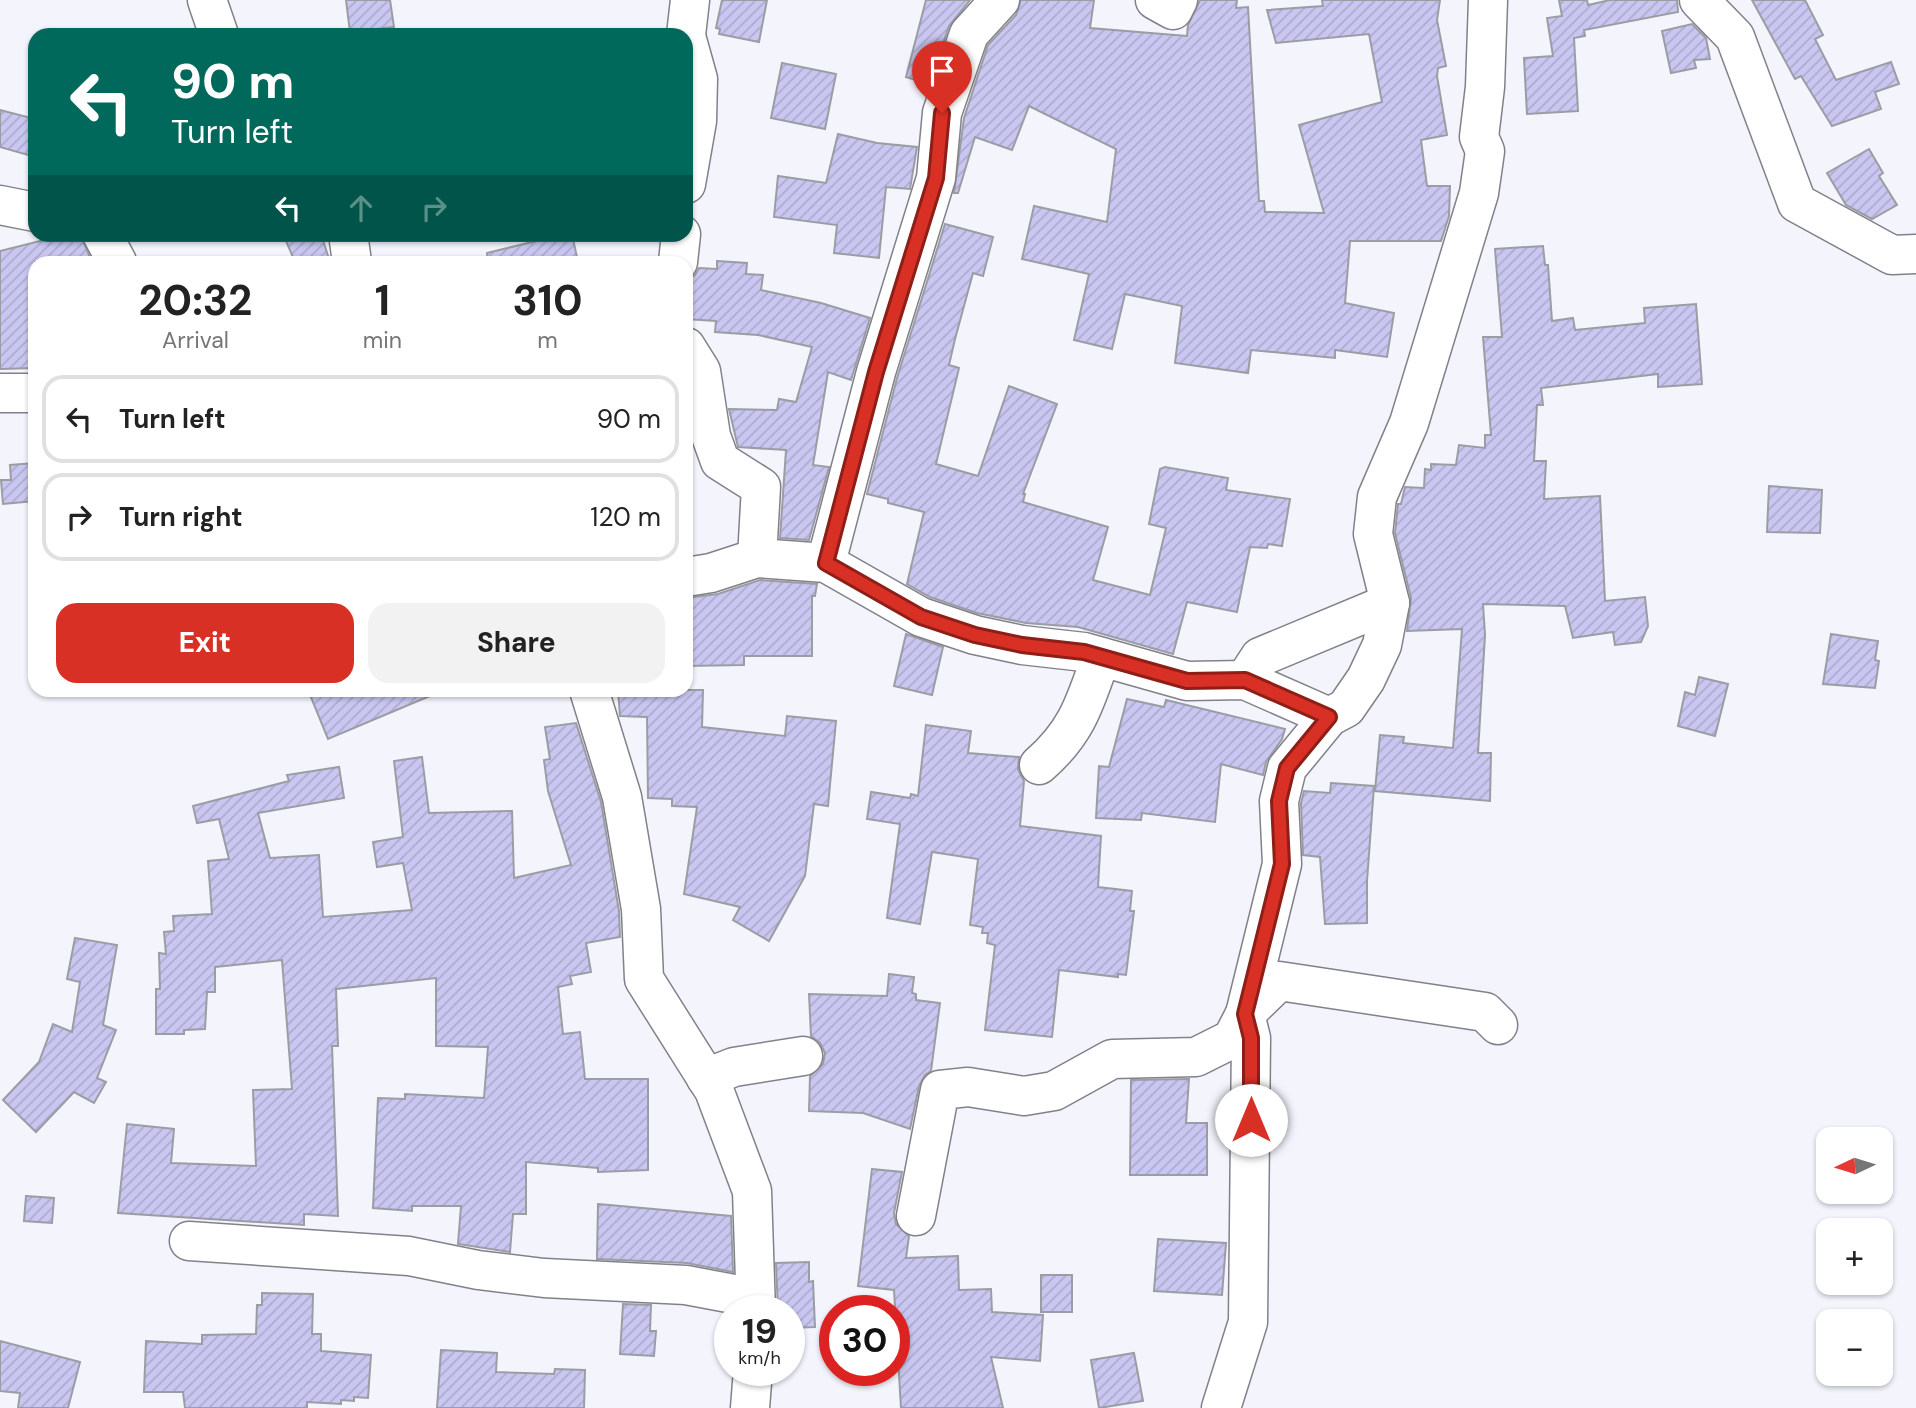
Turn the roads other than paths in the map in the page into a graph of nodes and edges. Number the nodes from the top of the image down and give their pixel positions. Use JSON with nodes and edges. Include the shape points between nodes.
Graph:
{"nodes":[{"id":1,"x":208,"y":0,"type":"edge"},
{"id":2,"x":690,"y":0,"type":"edge"},
{"id":3,"x":1000,"y":0,"type":"edge"},
{"id":4,"x":1155,"y":0,"type":"edge"},
{"id":5,"x":1178,"y":0,"type":"edge"},
{"id":6,"x":1488,"y":0,"type":"edge"},
{"id":7,"x":1699,"y":0,"type":"edge"},
{"id":8,"x":217,"y":28,"type":"edge"},
{"id":9,"x":687,"y":28,"type":"edge"},
{"id":10,"x":693,"y":61,"type":"edge"},
{"id":11,"x":693,"y":144,"type":"edge"},
{"id":12,"x":0,"y":205,"type":"edge"},
{"id":13,"x":28,"y":211,"type":"edge"},
{"id":14,"x":1916,"y":254,"type":"edge"},
{"id":15,"x":693,"y":358,"type":"edge"},
{"id":16,"x":0,"y":393,"type":"edge"},
{"id":17,"x":28,"y":393,"type":"edge"},
{"id":18,"x":757,"y":558,"type":"junction"},
{"id":19,"x":826,"y":563,"type":"junction"},
{"id":20,"x":693,"y":576,"type":"edge"},
{"id":21,"x":1390,"y":603,"type":"junction"},
{"id":22,"x":1101,"y":657,"type":"junction"},
{"id":23,"x":1245,"y":680,"type":"junction"},
{"id":24,"x":591,"y":697,"type":"edge"},
{"id":25,"x":1329,"y":717,"type":"junction"},
{"id":26,"x":1039,"y":765,"type":"dead end"},
{"id":27,"x":1245,"y":1014,"type":"junction"},
{"id":28,"x":1498,"y":1025,"type":"dead end"},
{"id":29,"x":803,"y":1056,"type":"dead end"},
{"id":30,"x":706,"y":1078,"type":"junction"},
{"id":31,"x":916,"y":1216,"type":"dead end"},
{"id":32,"x":189,"y":1241,"type":"dead end"},
{"id":33,"x":720,"y":1295,"type":"edge"},
{"id":34,"x":755,"y":1295,"type":"edge"},
{"id":35,"x":752,"y":1386,"type":"edge"},
{"id":36,"x":751,"y":1408,"type":"edge"},
{"id":37,"x":1221,"y":1408,"type":"edge"}],
"edges":[{"from":1,"to":8,"type":"street"},
{"from":2,"to":9,"type":"street"},
{"from":3,"to":19,"type":"street","via":[[969,34],[942,113],[936,178],[876,372]]},
{"from":4,"to":5,"type":"street","via":[[1172,10]]},
{"from":6,"to":21,"type":"street","via":[[1479,137],[1485,150],[1479,193],[1409,423],[1377,497],[1373,534]]},
{"from":7,"to":14,"type":"street","via":[[1735,37],[1797,203],[1892,255]]},
{"from":10,"to":11,"type":"street","via":[[698,79]]},
{"from":12,"to":13,"type":"street"},
{"from":15,"to":18,"type":"street","via":[[701,371],[711,436],[720,461],[761,487]]},
{"from":16,"to":17,"type":"street"},
{"from":18,"to":19,"type":"street"},
{"from":18,"to":20,"type":"street"},
{"from":19,"to":22,"type":"street","via":[[921,617],[975,635]]},
{"from":21,"to":23,"type":"street","via":[[1260,657]]},
{"from":21,"to":25,"type":"street","via":[[1382,645],[1366,679],[1346,708]]},
{"from":22,"to":23,"type":"street","via":[[1187,681]]},
{"from":22,"to":26,"type":"street","via":[[1081,716],[1062,745]]},
{"from":23,"to":25,"type":"street"},
{"from":24,"to":30,"type":"street","via":[[622,797],[641,909],[644,979]]},
{"from":25,"to":27,"type":"street","via":[[1287,768],[1279,801],[1282,864]]},
{"from":27,"to":28,"type":"street","via":[[1279,981],[1485,1012]]},
{"from":27,"to":31,"type":"street","via":[[1233,1039],[1196,1057],[1112,1059],[1054,1091],[1024,1096],[968,1087],[940,1090]]},
{"from":27,"to":37,"type":"street","via":[[1251,1038],[1248,1322]]},
{"from":29,"to":30,"type":"street","via":[[734,1067]]},
{"from":30,"to":34,"type":"street","via":[[752,1191]]},
{"from":32,"to":33,"type":"street","via":[[409,1256],[544,1278],[686,1285]]},
{"from":35,"to":36,"type":"street"}]}
